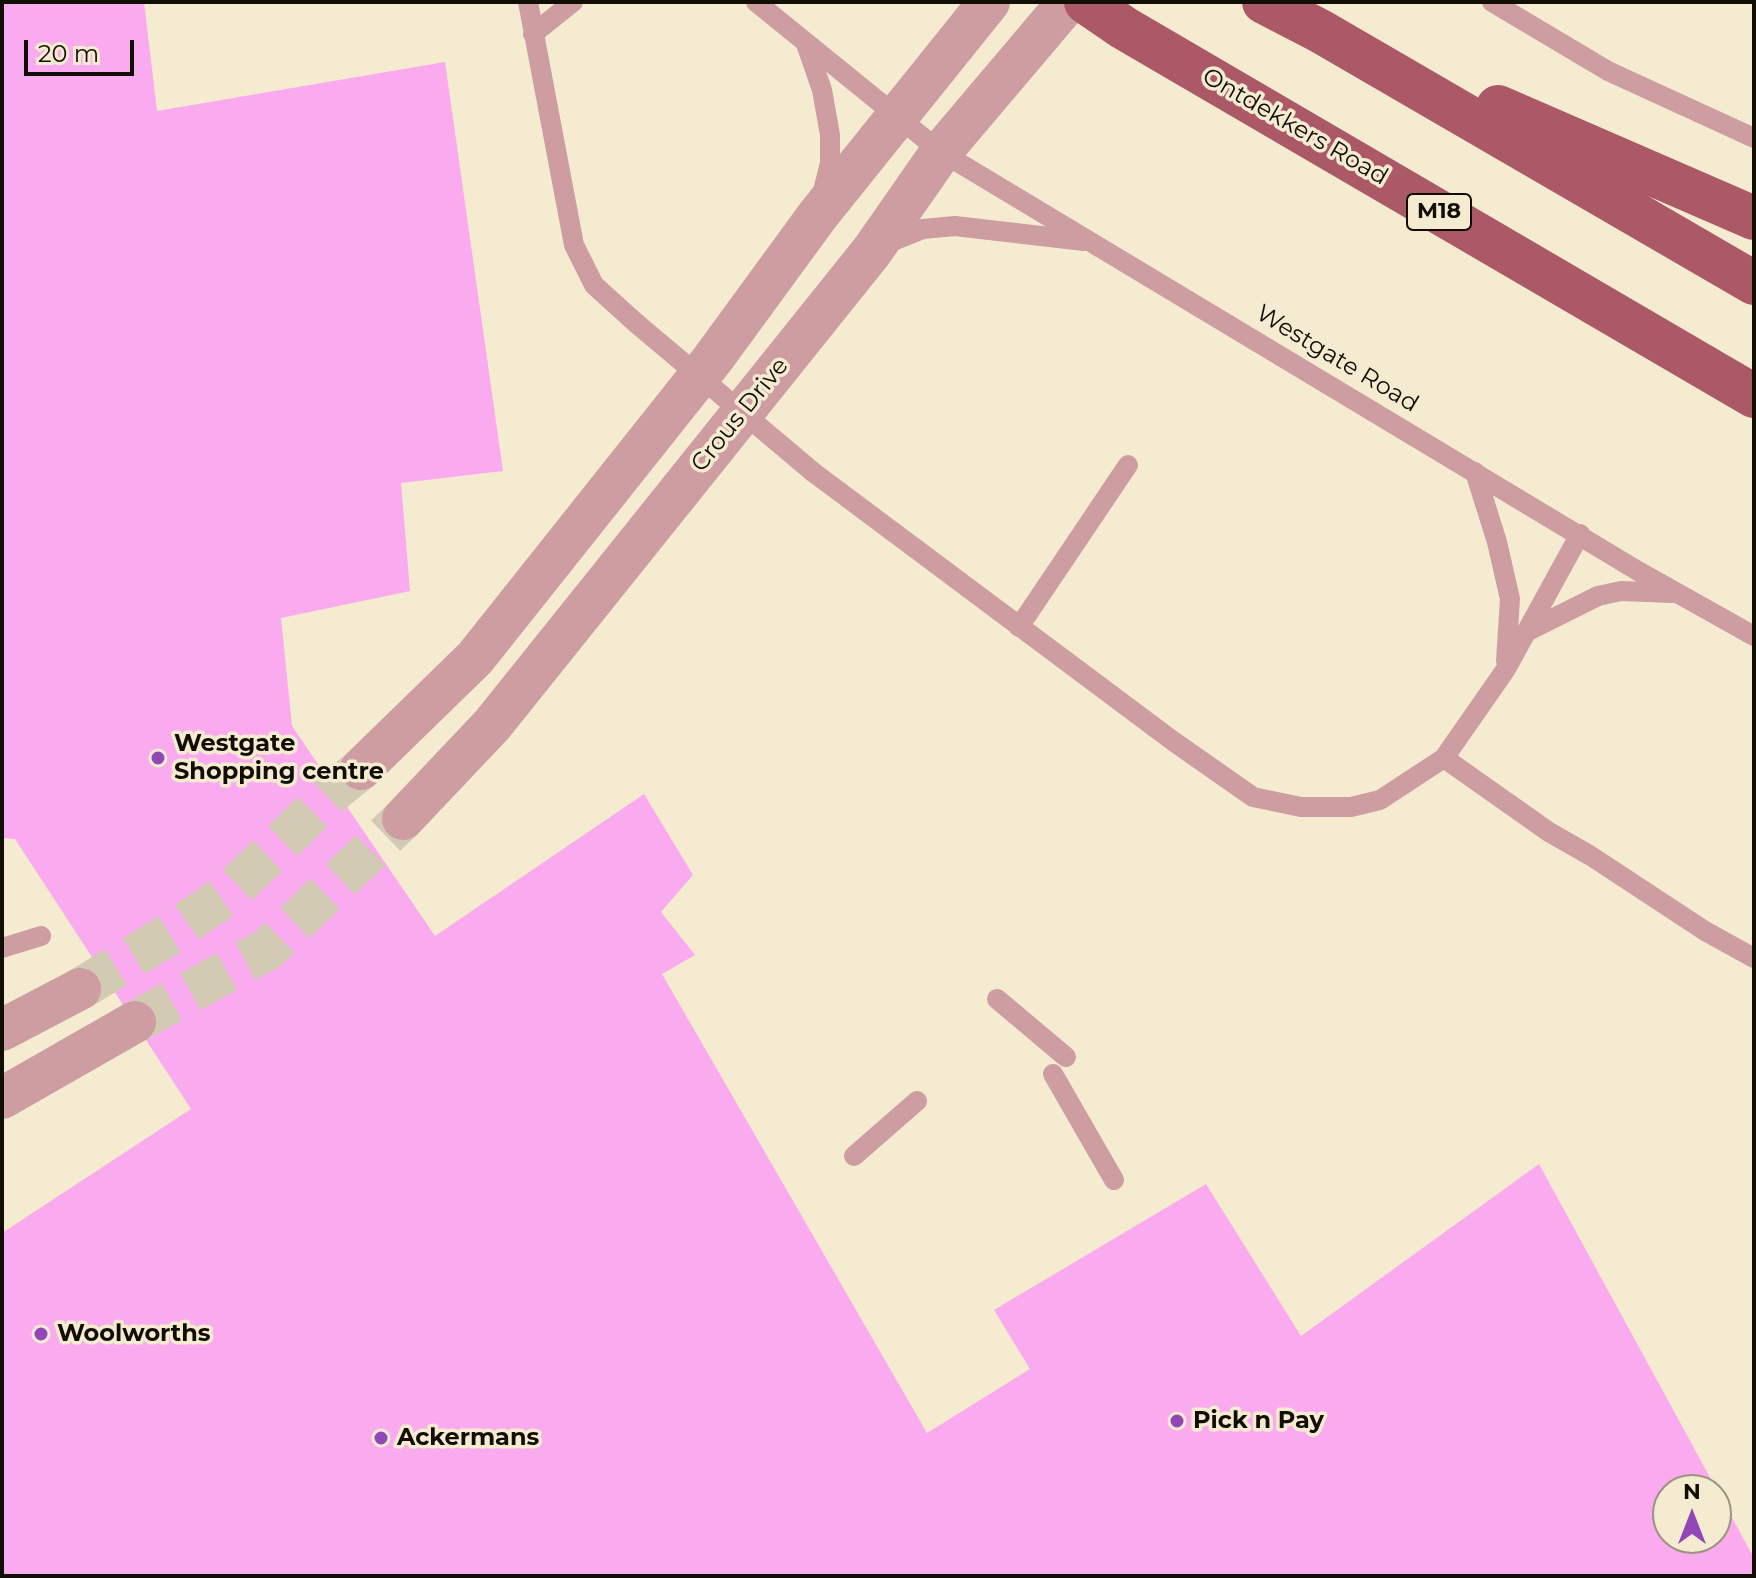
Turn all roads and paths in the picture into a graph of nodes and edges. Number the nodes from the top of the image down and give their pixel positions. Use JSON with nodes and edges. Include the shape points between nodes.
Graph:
{"nodes":[{"id":1,"x":528,"y":2,"type":"edge"},
{"id":2,"x":573,"y":2,"type":"edge"},
{"id":3,"x":756,"y":2,"type":"edge"},
{"id":4,"x":989,"y":2,"type":"edge"},
{"id":5,"x":1068,"y":2,"type":"edge"},
{"id":6,"x":1086,"y":2,"type":"edge"},
{"id":7,"x":1264,"y":2,"type":"edge"},
{"id":8,"x":1492,"y":2,"type":"edge"},
{"id":9,"x":1320,"y":31,"type":"junction"},
{"id":10,"x":533,"y":34,"type":"junction"},
{"id":11,"x":805,"y":42,"type":"junction"},
{"id":12,"x":898,"y":118,"type":"junction"},
{"id":13,"x":1754,"y":138,"type":"edge"},
{"id":14,"x":941,"y":152,"type":"junction"},
{"id":15,"x":818,"y":215,"type":"junction"},
{"id":16,"x":1754,"y":218,"type":"edge"},
{"id":17,"x":1092,"y":242,"type":"junction"},
{"id":18,"x":872,"y":251,"type":"junction"},
{"id":19,"x":1754,"y":283,"type":"edge"},
{"id":20,"x":1754,"y":396,"type":"edge"},
{"id":21,"x":1128,"y":465,"type":"dead end"},
{"id":22,"x":1475,"y":472,"type":"junction"},
{"id":23,"x":1580,"y":534,"type":"junction"},
{"id":24,"x":1677,"y":593,"type":"junction"},
{"id":25,"x":1019,"y":627,"type":"junction"},
{"id":26,"x":1528,"y":631,"type":"junction"},
{"id":27,"x":1754,"y":636,"type":"edge"},
{"id":28,"x":1506,"y":669,"type":"junction"},
{"id":29,"x":1444,"y":758,"type":"junction"},
{"id":30,"x":361,"y":769,"type":"tunnel mouth"},
{"id":31,"x":403,"y":819,"type":"tunnel mouth"},
{"id":32,"x":41,"y":936,"type":"dead end"},
{"id":33,"x":2,"y":948,"type":"edge"},
{"id":34,"x":1754,"y":958,"type":"edge"},
{"id":35,"x":80,"y":989,"type":"tunnel mouth"},
{"id":36,"x":997,"y":999,"type":"dead end"},
{"id":37,"x":135,"y":1022,"type":"tunnel mouth"},
{"id":38,"x":2,"y":1030,"type":"edge"},
{"id":39,"x":1066,"y":1057,"type":"dead end"},
{"id":40,"x":1053,"y":1074,"type":"dead end"},
{"id":41,"x":2,"y":1098,"type":"edge"},
{"id":42,"x":917,"y":1101,"type":"dead end"},
{"id":43,"x":854,"y":1156,"type":"dead end"},
{"id":44,"x":1114,"y":1180,"type":"dead end"}],
"edges":[{"from":1,"to":10,"type":"lane"},
{"from":2,"to":10,"type":"lane"},
{"from":3,"to":11,"type":"lane","name":"Westgate Road"},
{"from":4,"to":12,"type":"street"},
{"from":5,"to":14,"type":"street","name":"Crous Drive"},
{"from":6,"to":20,"type":"main road","name":"Ontdekkers Road","number":"M18"},
{"from":7,"to":9,"type":"main road"},
{"from":8,"to":13,"type":"lane","via":[[1608,71]]},
{"from":9,"to":16,"type":"main road"},
{"from":9,"to":19,"type":"main road"},
{"from":10,"to":25,"type":"lane","bridge":true,"via":[[574,245],[594,285],[813,472]]},
{"from":11,"to":12,"type":"lane","name":"Westgate Road"},
{"from":11,"to":15,"type":"lane","via":[[830,135],[830,163]]},
{"from":12,"to":14,"type":"lane","name":"Westgate Road"},
{"from":12,"to":15,"type":"street"},
{"from":14,"to":17,"type":"lane","name":"Westgate Road"},
{"from":14,"to":18,"type":"street","name":"Crous Drive"},
{"from":15,"to":30,"type":"street","via":[[712,360],[475,658]]},
{"from":17,"to":18,"type":"lane","via":[[955,226],[923,229]]},
{"from":17,"to":22,"type":"lane","name":"Westgate Road"},
{"from":18,"to":31,"type":"street","name":"Crous Drive","via":[[492,725]]},
{"from":21,"to":25,"type":"lane"},
{"from":22,"to":23,"type":"lane","name":"Westgate Road"},
{"from":22,"to":28,"type":"lane","via":[[1510,599]]},
{"from":23,"to":24,"type":"lane","name":"Westgate Road"},
{"from":23,"to":26,"type":"lane"},
{"from":24,"to":26,"type":"lane","via":[[1621,591],[1598,596]]},
{"from":24,"to":27,"type":"lane","name":"Westgate Road"},
{"from":25,"to":29,"type":"lane","via":[[1253,797],[1301,807],[1351,807],[1380,800]]},
{"from":26,"to":28,"type":"lane"},
{"from":28,"to":29,"type":"lane"},
{"from":29,"to":34,"type":"lane","via":[[1549,832]]},
{"from":32,"to":33,"type":"lane"},
{"from":35,"to":38,"type":"street"},
{"from":36,"to":39,"type":"lane"},
{"from":37,"to":41,"type":"street"},
{"from":40,"to":44,"type":"lane"},
{"from":42,"to":43,"type":"lane"}]}
